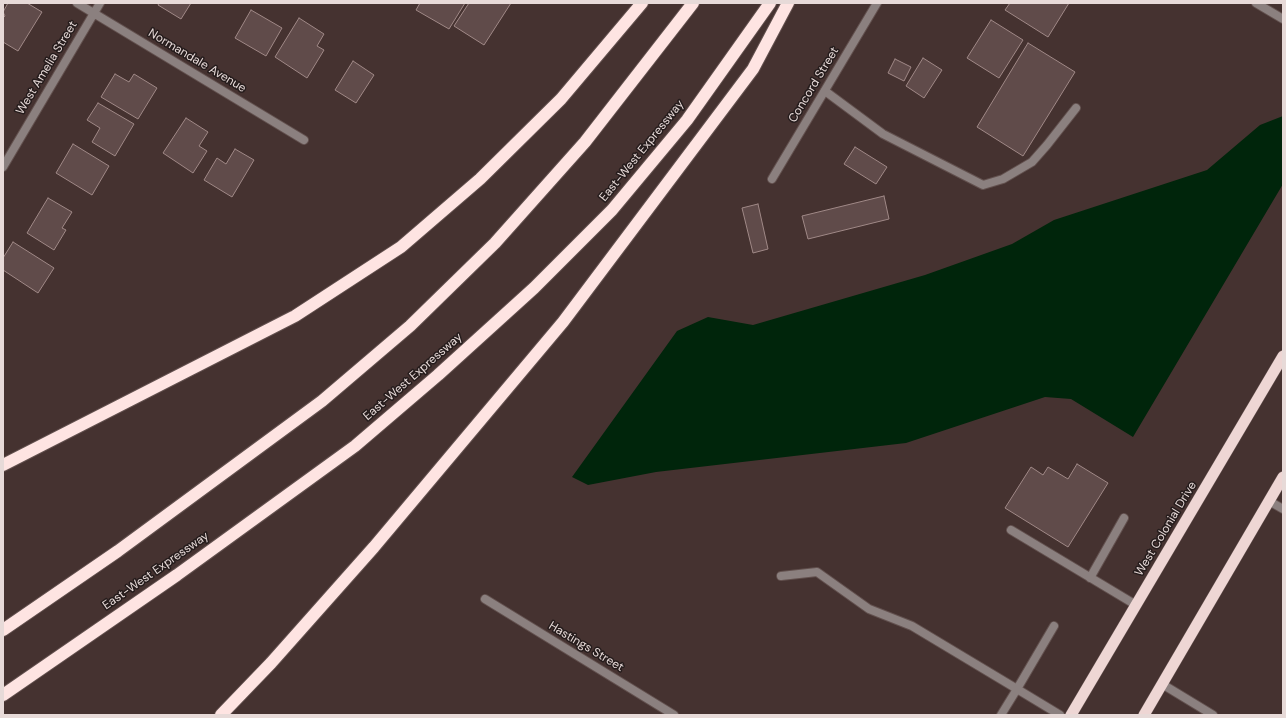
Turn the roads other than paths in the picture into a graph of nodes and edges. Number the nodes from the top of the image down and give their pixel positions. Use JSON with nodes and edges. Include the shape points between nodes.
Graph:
{"nodes":[{"id":1,"x":77,"y":3,"type":"edge"},
{"id":2,"x":100,"y":3,"type":"edge"},
{"id":3,"x":642,"y":3,"type":"edge"},
{"id":4,"x":694,"y":3,"type":"edge"},
{"id":5,"x":770,"y":3,"type":"edge"},
{"id":6,"x":788,"y":3,"type":"edge"},
{"id":7,"x":877,"y":3,"type":"edge"},
{"id":8,"x":1256,"y":3,"type":"edge"},
{"id":9,"x":94,"y":13,"type":"junction"},
{"id":10,"x":1283,"y":19,"type":"edge"},
{"id":11,"x":825,"y":91,"type":"junction"},
{"id":12,"x":1076,"y":108,"type":"dead end"},
{"id":13,"x":304,"y":140,"type":"dead end"},
{"id":14,"x":3,"y":167,"type":"edge"},
{"id":15,"x":772,"y":178,"type":"dead end"},
{"id":16,"x":1283,"y":356,"type":"edge"},
{"id":17,"x":3,"y":465,"type":"edge"},
{"id":18,"x":1283,"y":477,"type":"edge"},
{"id":19,"x":1269,"y":501,"type":"junction"},
{"id":20,"x":1283,"y":509,"type":"edge"},
{"id":21,"x":1124,"y":518,"type":"dead end"},
{"id":22,"x":1011,"y":530,"type":"dead end"},
{"id":23,"x":781,"y":576,"type":"dead end"},
{"id":24,"x":1090,"y":578,"type":"junction"},
{"id":25,"x":485,"y":599,"type":"dead end"},
{"id":26,"x":1136,"y":605,"type":"junction"},
{"id":27,"x":1054,"y":626,"type":"dead end"},
{"id":28,"x":3,"y":630,"type":"edge"},
{"id":29,"x":1162,"y":684,"type":"junction"},
{"id":30,"x":1017,"y":689,"type":"junction"},
{"id":31,"x":3,"y":695,"type":"edge"},
{"id":32,"x":221,"y":715,"type":"edge"},
{"id":33,"x":674,"y":715,"type":"edge"},
{"id":34,"x":1001,"y":715,"type":"edge"},
{"id":35,"x":1060,"y":715,"type":"edge"},
{"id":36,"x":1071,"y":715,"type":"edge"},
{"id":37,"x":1144,"y":715,"type":"edge"},
{"id":38,"x":1214,"y":715,"type":"edge"}],
"edges":[{"from":1,"to":9,"type":"street","name":"Normandale Avenue"},
{"from":2,"to":9,"type":"street","name":"West Amelia Street"},
{"from":3,"to":17,"type":"highway","via":[[561,99],[480,179],[401,247],[295,316]]},
{"from":4,"to":28,"type":"highway","via":[[580,148],[495,243],[410,326],[322,401],[118,551]]},
{"from":5,"to":31,"type":"highway","name":"East-West Expressway","via":[[687,120],[612,210],[534,288],[355,446],[177,575]]},
{"from":6,"to":32,"type":"highway","via":[[753,69],[563,322],[374,547]]},
{"from":7,"to":11,"type":"street","name":"Concord Street"},
{"from":8,"to":10,"type":"street"},
{"from":9,"to":13,"type":"street","name":"Normandale Avenue"},
{"from":9,"to":14,"type":"street","name":"West Amelia Street"},
{"from":11,"to":12,"type":"street","via":[[883,134],[983,185],[1003,179],[1032,162]]},
{"from":11,"to":15,"type":"street","name":"Concord Street"},
{"from":16,"to":26,"type":"highway","name":"West Colonial Drive"},
{"from":18,"to":19,"type":"highway"},
{"from":19,"to":20,"type":"street"},
{"from":19,"to":29,"type":"highway"},
{"from":21,"to":24,"type":"street"},
{"from":22,"to":24,"type":"street"},
{"from":23,"to":30,"type":"street","via":[[817,572],[869,609],[912,626]]},
{"from":24,"to":26,"type":"street"},
{"from":25,"to":33,"type":"street","name":"Hastings Street"},
{"from":26,"to":36,"type":"highway","name":"West Colonial Drive"},
{"from":27,"to":30,"type":"street"},
{"from":29,"to":37,"type":"highway"},
{"from":29,"to":38,"type":"street"},
{"from":30,"to":34,"type":"street"},
{"from":30,"to":35,"type":"street"}]}
